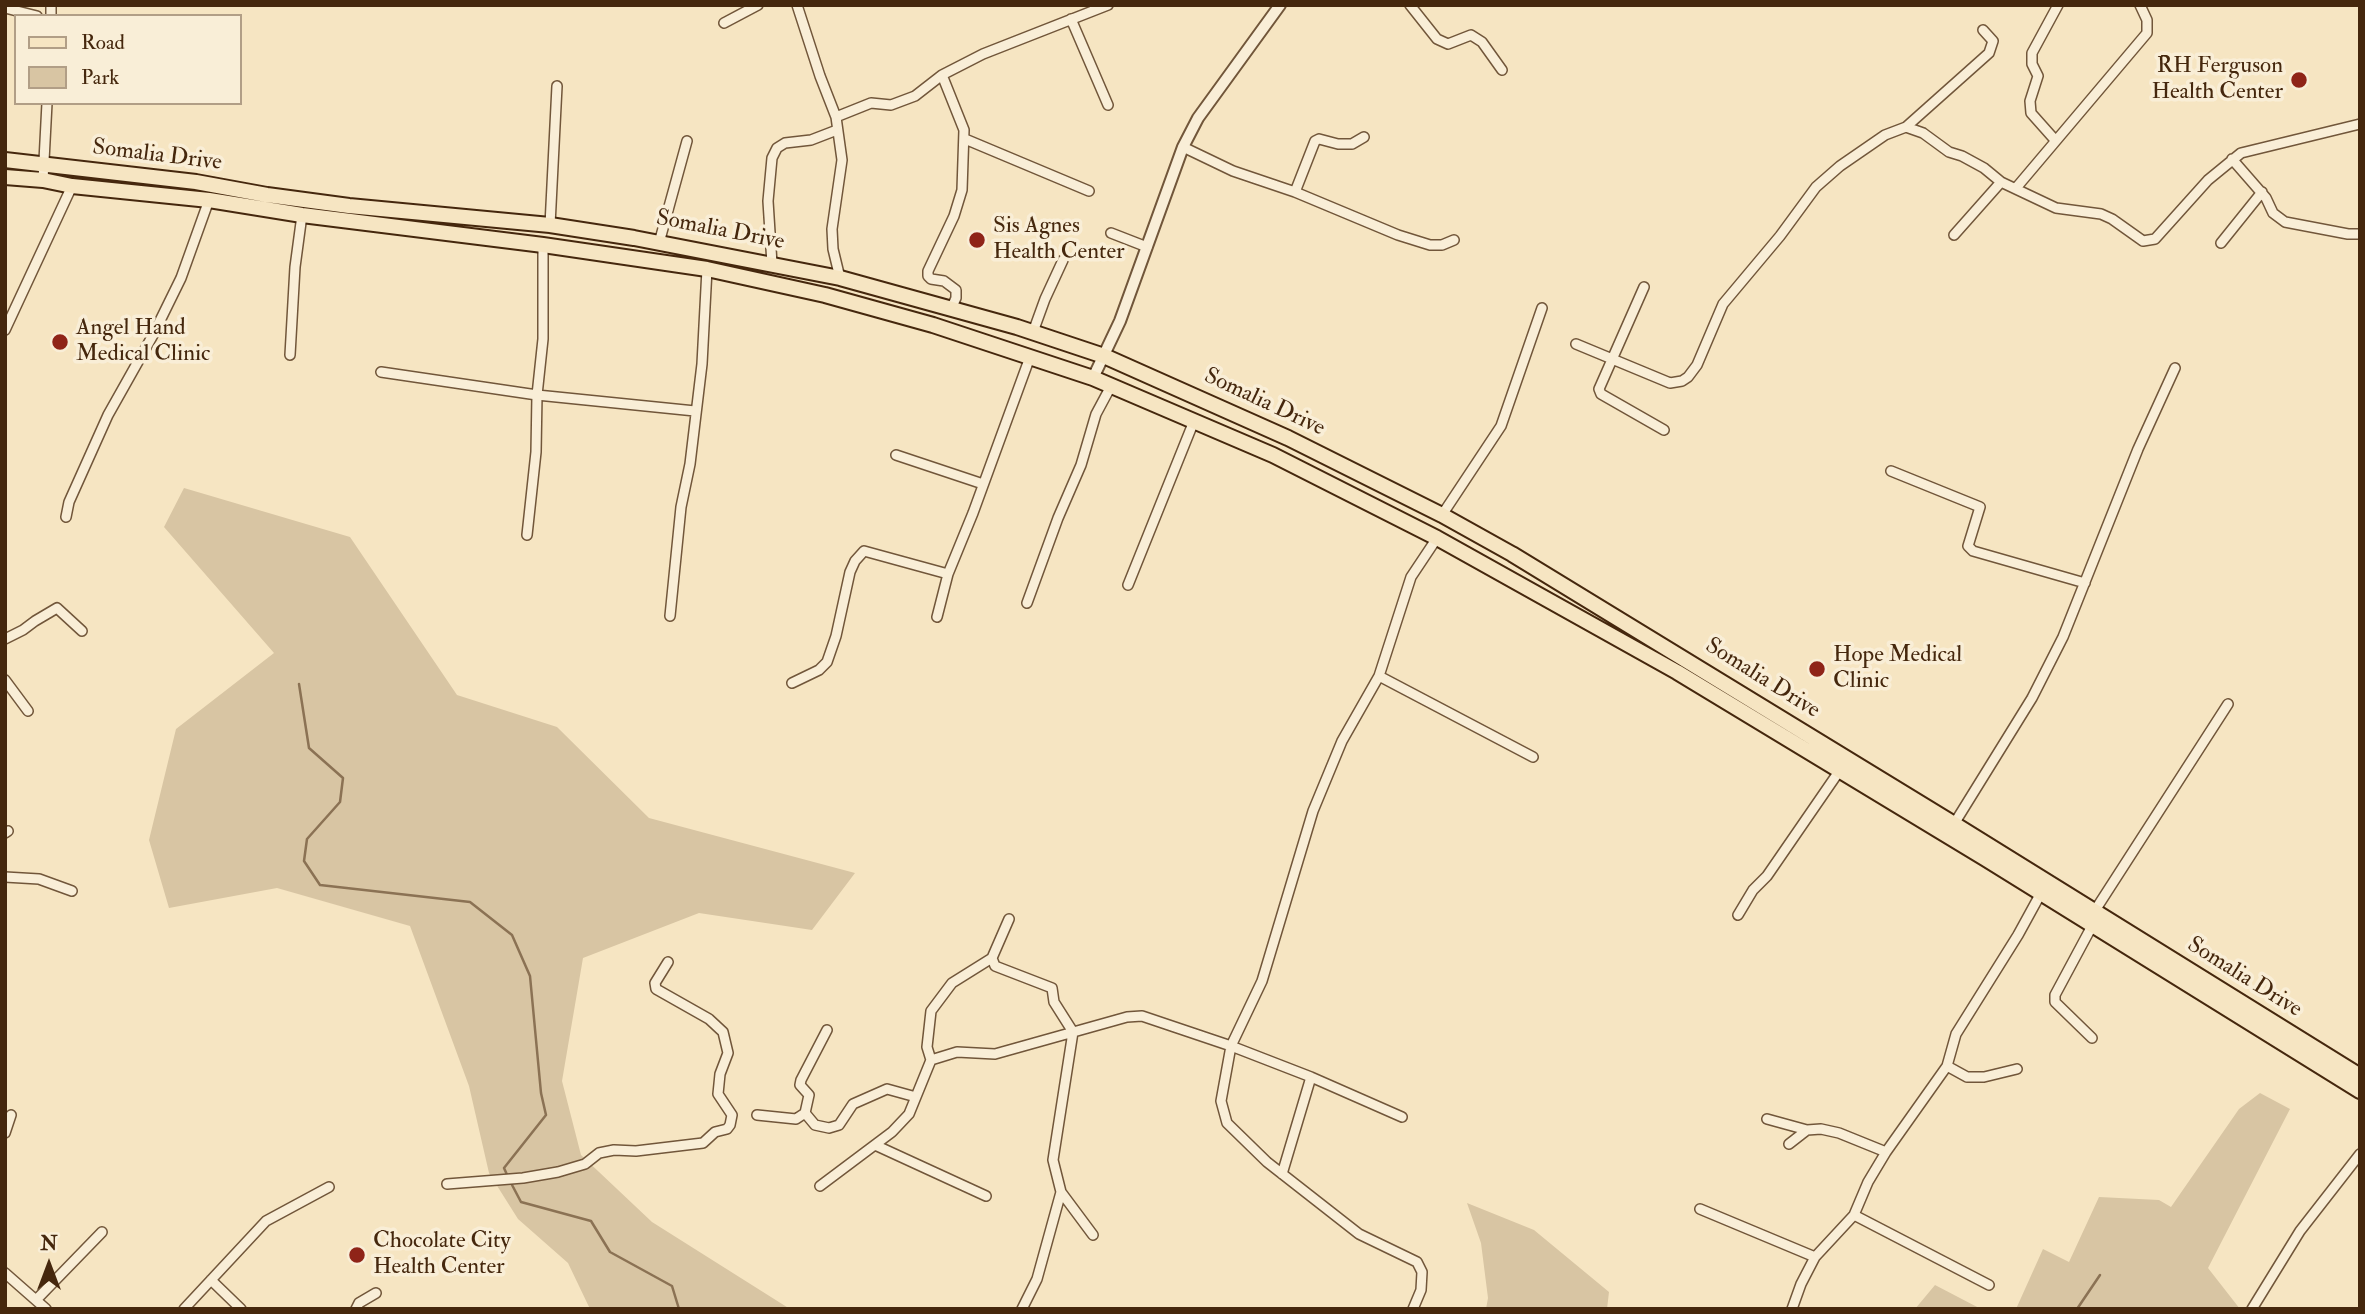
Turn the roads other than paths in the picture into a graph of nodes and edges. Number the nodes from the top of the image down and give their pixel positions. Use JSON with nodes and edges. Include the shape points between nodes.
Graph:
{"nodes":[{"id":1,"x":758,"y":5,"type":"edge"},
{"id":2,"x":797,"y":5,"type":"edge"},
{"id":3,"x":1108,"y":5,"type":"edge"},
{"id":4,"x":1280,"y":5,"type":"edge"},
{"id":5,"x":1410,"y":5,"type":"edge"},
{"id":6,"x":2058,"y":5,"type":"edge"},
{"id":7,"x":2140,"y":5,"type":"edge"},
{"id":8,"x":5,"y":8,"type":"edge"},
{"id":9,"x":29,"y":14,"type":"edge"},
{"id":10,"x":1071,"y":19,"type":"junction"},
{"id":11,"x":724,"y":23,"type":"dead end"},
{"id":12,"x":1983,"y":30,"type":"dead end"},
{"id":13,"x":1503,"y":69,"type":"dead end"},
{"id":14,"x":942,"y":75,"type":"junction"},
{"id":15,"x":557,"y":86,"type":"dead end"},
{"id":16,"x":47,"y":105,"type":"edge"},
{"id":17,"x":1108,"y":105,"type":"dead end"},
{"id":18,"x":836,"y":117,"type":"junction"},
{"id":19,"x":2360,"y":124,"type":"edge"},
{"id":20,"x":1906,"y":127,"type":"junction"},
{"id":21,"x":837,"y":130,"type":"junction"},
{"id":22,"x":1364,"y":136,"type":"dead end"},
{"id":23,"x":965,"y":139,"type":"junction"},
{"id":24,"x":2055,"y":140,"type":"junction"},
{"id":25,"x":687,"y":141,"type":"dead end"},
{"id":26,"x":1182,"y":147,"type":"junction"},
{"id":27,"x":2232,"y":159,"type":"junction"},
{"id":28,"x":5,"y":160,"type":"edge"},
{"id":29,"x":43,"y":173,"type":"junction"},
{"id":30,"x":5,"y":177,"type":"edge"},
{"id":31,"x":2001,"y":182,"type":"junction"},
{"id":32,"x":72,"y":186,"type":"junction"},
{"id":33,"x":2016,"y":188,"type":"junction"},
{"id":34,"x":1089,"y":191,"type":"dead end"},
{"id":35,"x":1295,"y":192,"type":"junction"},
{"id":36,"x":2262,"y":192,"type":"junction"},
{"id":37,"x":209,"y":200,"type":"junction"},
{"id":38,"x":302,"y":215,"type":"junction"},
{"id":39,"x":550,"y":225,"type":"junction"},
{"id":40,"x":1111,"y":233,"type":"dead end"},
{"id":41,"x":2360,"y":234,"type":"edge"},
{"id":42,"x":1954,"y":235,"type":"dead end"},
{"id":43,"x":1454,"y":240,"type":"dead end"},
{"id":44,"x":659,"y":243,"type":"junction"},
{"id":45,"x":2221,"y":243,"type":"dead end"},
{"id":46,"x":543,"y":246,"type":"junction"},
{"id":47,"x":1147,"y":247,"type":"junction"},
{"id":48,"x":1063,"y":260,"type":"dead end"},
{"id":49,"x":772,"y":264,"type":"junction"},
{"id":50,"x":707,"y":269,"type":"junction"},
{"id":51,"x":840,"y":278,"type":"junction"},
{"id":52,"x":1644,"y":287,"type":"dead end"},
{"id":53,"x":951,"y":309,"type":"junction"},
{"id":54,"x":1542,"y":309,"type":"dead end"},
{"id":55,"x":5,"y":330,"type":"edge"},
{"id":56,"x":1033,"y":332,"type":"junction"},
{"id":57,"x":1576,"y":344,"type":"dead end"},
{"id":58,"x":290,"y":355,"type":"dead end"},
{"id":59,"x":1030,"y":356,"type":"junction"},
{"id":60,"x":1104,"y":356,"type":"junction"},
{"id":61,"x":1612,"y":359,"type":"junction"},
{"id":62,"x":2175,"y":368,"type":"dead end"},
{"id":63,"x":382,"y":372,"type":"dead end"},
{"id":64,"x":1093,"y":378,"type":"junction"},
{"id":65,"x":1111,"y":386,"type":"junction"},
{"id":66,"x":537,"y":396,"type":"junction"},
{"id":67,"x":695,"y":411,"type":"junction"},
{"id":68,"x":1194,"y":421,"type":"junction"},
{"id":69,"x":1664,"y":430,"type":"dead end"},
{"id":70,"x":896,"y":455,"type":"dead end"},
{"id":71,"x":1891,"y":471,"type":"dead end"},
{"id":72,"x":983,"y":484,"type":"junction"},
{"id":73,"x":1442,"y":515,"type":"junction"},
{"id":74,"x":66,"y":517,"type":"dead end"},
{"id":75,"x":527,"y":535,"type":"dead end"},
{"id":76,"x":1437,"y":538,"type":"junction"},
{"id":77,"x":948,"y":574,"type":"junction"},
{"id":78,"x":2085,"y":583,"type":"junction"},
{"id":79,"x":1128,"y":585,"type":"dead end"},
{"id":80,"x":1027,"y":603,"type":"dead end"},
{"id":81,"x":670,"y":616,"type":"dead end"},
{"id":82,"x":937,"y":617,"type":"dead end"},
{"id":83,"x":82,"y":631,"type":"dead end"},
{"id":84,"x":5,"y":639,"type":"edge"},
{"id":85,"x":1379,"y":676,"type":"junction"},
{"id":86,"x":5,"y":680,"type":"edge"},
{"id":87,"x":792,"y":683,"type":"dead end"},
{"id":88,"x":2228,"y":704,"type":"dead end"},
{"id":89,"x":28,"y":710,"type":"dead end"},
{"id":90,"x":1533,"y":757,"type":"dead end"},
{"id":91,"x":1840,"y":770,"type":"junction"},
{"id":92,"x":1954,"y":824,"type":"junction"},
{"id":93,"x":5,"y":877,"type":"edge"},
{"id":94,"x":72,"y":891,"type":"dead end"},
{"id":95,"x":2041,"y":894,"type":"junction"},
{"id":96,"x":1738,"y":915,"type":"dead end"},
{"id":97,"x":1009,"y":919,"type":"dead end"},
{"id":98,"x":2093,"y":919,"type":"junction"},
{"id":99,"x":992,"y":958,"type":"junction"},
{"id":100,"x":668,"y":962,"type":"dead end"},
{"id":101,"x":827,"y":1030,"type":"dead end"},
{"id":102,"x":1073,"y":1032,"type":"junction"},
{"id":103,"x":2092,"y":1038,"type":"dead end"},
{"id":104,"x":1231,"y":1046,"type":"junction"},
{"id":105,"x":931,"y":1060,"type":"junction"},
{"id":106,"x":1947,"y":1066,"type":"junction"},
{"id":107,"x":2017,"y":1069,"type":"dead end"},
{"id":108,"x":2360,"y":1076,"type":"edge"},
{"id":109,"x":1311,"y":1077,"type":"junction"},
{"id":110,"x":2360,"y":1091,"type":"edge"},
{"id":111,"x":916,"y":1097,"type":"junction"},
{"id":112,"x":805,"y":1113,"type":"junction"},
{"id":113,"x":11,"y":1115,"type":"dead end"},
{"id":114,"x":757,"y":1115,"type":"dead end"},
{"id":115,"x":1402,"y":1117,"type":"dead end"},
{"id":116,"x":1767,"y":1119,"type":"dead end"},
{"id":117,"x":1807,"y":1130,"type":"junction"},
{"id":118,"x":5,"y":1133,"type":"edge"},
{"id":119,"x":1789,"y":1144,"type":"dead end"},
{"id":120,"x":875,"y":1145,"type":"junction"},
{"id":121,"x":1886,"y":1152,"type":"junction"},
{"id":122,"x":2360,"y":1154,"type":"edge"},
{"id":123,"x":1282,"y":1174,"type":"junction"},
{"id":124,"x":447,"y":1184,"type":"dead end"},
{"id":125,"x":820,"y":1186,"type":"dead end"},
{"id":126,"x":329,"y":1187,"type":"dead end"},
{"id":127,"x":1061,"y":1192,"type":"junction"},
{"id":128,"x":986,"y":1196,"type":"dead end"},
{"id":129,"x":1700,"y":1209,"type":"dead end"},
{"id":130,"x":1854,"y":1215,"type":"junction"},
{"id":131,"x":103,"y":1232,"type":"dead end"},
{"id":132,"x":1093,"y":1235,"type":"dead end"},
{"id":133,"x":1815,"y":1257,"type":"junction"},
{"id":134,"x":5,"y":1273,"type":"edge"},
{"id":135,"x":211,"y":1280,"type":"junction"},
{"id":136,"x":1989,"y":1285,"type":"dead end"},
{"id":137,"x":376,"y":1293,"type":"dead end"},
{"id":138,"x":36,"y":1300,"type":"junction"},
{"id":139,"x":46,"y":1309,"type":"edge"},
{"id":140,"x":184,"y":1309,"type":"edge"},
{"id":141,"x":241,"y":1309,"type":"edge"},
{"id":142,"x":356,"y":1309,"type":"edge"},
{"id":143,"x":1022,"y":1309,"type":"edge"},
{"id":144,"x":1413,"y":1309,"type":"edge"},
{"id":145,"x":1792,"y":1309,"type":"edge"},
{"id":146,"x":2252,"y":1309,"type":"edge"}],
"edges":[{"from":1,"to":11,"type":"street"},
{"from":2,"to":18,"type":"street"},
{"from":3,"to":10,"type":"street"},
{"from":4,"to":26,"type":"street"},
{"from":5,"to":13,"type":"street","via":[[1437,39],[1448,44],[1471,35]]},
{"from":6,"to":24,"type":"street","via":[[2032,53],[2038,76],[2029,101],[2031,113]]},
{"from":7,"to":24,"type":"street","via":[[2147,33]]},
{"from":8,"to":9,"type":"street"},
{"from":10,"to":14,"type":"street"},
{"from":10,"to":17,"type":"street"},
{"from":12,"to":20,"type":"street","via":[[1993,41],[1989,53]]},
{"from":14,"to":18,"type":"street","via":[[915,96],[891,105],[871,103]]},
{"from":14,"to":23,"type":"street"},
{"from":15,"to":39,"type":"street"},
{"from":16,"to":29,"type":"street"},
{"from":18,"to":21,"type":"street"},
{"from":19,"to":27,"type":"street"},
{"from":20,"to":31,"type":"street","via":[[1923,132]]},
{"from":20,"to":61,"type":"street","via":[[1885,135],[1816,187],[1723,304],[1688,377],[1670,383]]},
{"from":21,"to":49,"type":"street","via":[[785,144],[772,158],[768,201]]},
{"from":21,"to":51,"type":"street","via":[[842,160],[832,239]]},
{"from":22,"to":35,"type":"street","via":[[1352,144],[1315,141]]},
{"from":23,"to":34,"type":"street"},
{"from":23,"to":53,"type":"street","via":[[962,190],[928,271],[930,279],[944,281],[956,290]]},
{"from":24,"to":33,"type":"street"},
{"from":25,"to":44,"type":"street"},
{"from":26,"to":35,"type":"street"},
{"from":26,"to":47,"type":"street"},
{"from":27,"to":33,"type":"street","via":[[2149,241],[2101,214],[2056,208]]},
{"from":27,"to":36,"type":"street"},
{"from":28,"to":29,"type":"main road","name":"Somalia Drive"},
{"from":29,"to":30,"type":"main road","name":"Somalia Drive"},
{"from":29,"to":32,"type":"main road","name":"Somalia Drive"},
{"from":29,"to":39,"type":"main road","name":"Somalia Drive","via":[[196,181],[349,206]]},
{"from":31,"to":33,"type":"street"},
{"from":31,"to":42,"type":"street"},
{"from":32,"to":37,"type":"main road","name":"Somalia Drive"},
{"from":32,"to":55,"type":"street"},
{"from":35,"to":43,"type":"street","via":[[1408,239],[1442,245]]},
{"from":36,"to":41,"type":"street","via":[[2285,222]]},
{"from":36,"to":45,"type":"street"},
{"from":37,"to":38,"type":"main road","name":"Somalia Drive"},
{"from":37,"to":74,"type":"street","via":[[181,278],[108,415]]},
{"from":38,"to":46,"type":"main road","name":"Somalia Drive"},
{"from":38,"to":58,"type":"street"},
{"from":39,"to":44,"type":"main road","name":"Somalia Drive"},
{"from":40,"to":47,"type":"street"},
{"from":44,"to":49,"type":"main road","name":"Somalia Drive"},
{"from":46,"to":50,"type":"main road","name":"Somalia Drive"},
{"from":46,"to":66,"type":"street","via":[[544,328]]},
{"from":47,"to":60,"type":"street"},
{"from":48,"to":56,"type":"street"},
{"from":49,"to":51,"type":"main road","name":"Somalia Drive"},
{"from":50,"to":59,"type":"main road","name":"Somalia Drive","via":[[825,295]]},
{"from":50,"to":67,"type":"street"},
{"from":51,"to":53,"type":"main road","name":"Somalia Drive"},
{"from":52,"to":61,"type":"street"},
{"from":53,"to":56,"type":"main road","name":"Somalia Drive"},
{"from":54,"to":73,"type":"street","via":[[1501,426]]},
{"from":56,"to":60,"type":"main road","name":"Somalia Drive"},
{"from":57,"to":61,"type":"street"},
{"from":59,"to":64,"type":"main road","name":"Somalia Drive"},
{"from":59,"to":72,"type":"street"},
{"from":60,"to":64,"type":"street"},
{"from":60,"to":73,"type":"main road","name":"Somalia Drive"},
{"from":61,"to":69,"type":"street","via":[[1599,386],[1601,394]]},
{"from":62,"to":78,"type":"street"},
{"from":63,"to":66,"type":"street"},
{"from":64,"to":65,"type":"main road","name":"Somalia Drive"},
{"from":65,"to":68,"type":"main road","name":"Somalia Drive"},
{"from":65,"to":80,"type":"street","via":[[1096,414]]},
{"from":66,"to":67,"type":"street"},
{"from":66,"to":75,"type":"street"},
{"from":67,"to":81,"type":"street"},
{"from":68,"to":76,"type":"main road","name":"Somalia Drive","via":[[1273,455]]},
{"from":68,"to":79,"type":"street"},
{"from":70,"to":72,"type":"street"},
{"from":71,"to":78,"type":"street","via":[[1980,507],[1968,545],[1973,551]]},
{"from":72,"to":77,"type":"street"},
{"from":73,"to":92,"type":"main road","name":"Somalia Drive"},
{"from":76,"to":85,"type":"street","via":[[1411,577]]},
{"from":76,"to":91,"type":"main road","name":"Somalia Drive"},
{"from":77,"to":82,"type":"street"},
{"from":77,"to":87,"type":"street","via":[[864,551],[850,572],[827,662]]},
{"from":78,"to":92,"type":"street","via":[[2032,698]]},
{"from":83,"to":84,"type":"street","via":[[57,608]]},
{"from":85,"to":90,"type":"street"},
{"from":85,"to":104,"type":"street","via":[[1342,741],[1313,811],[1262,981]]},
{"from":86,"to":89,"type":"street"},
{"from":88,"to":98,"type":"street"},
{"from":91,"to":95,"type":"main road","name":"Somalia Drive"},
{"from":91,"to":96,"type":"street"},
{"from":92,"to":98,"type":"main road","name":"Somalia Drive"},
{"from":93,"to":94,"type":"street","via":[[38,880]]},
{"from":95,"to":98,"type":"main road","name":"Somalia Drive"},
{"from":95,"to":106,"type":"street","via":[[1956,1034]]},
{"from":97,"to":99,"type":"street"},
{"from":98,"to":103,"type":"street","via":[[2055,995],[2055,1002]]},
{"from":98,"to":108,"type":"main road","name":"Somalia Drive"},
{"from":98,"to":110,"type":"main road","name":"Somalia Drive"},
{"from":99,"to":102,"type":"street","via":[[995,966],[1052,988],[1054,1002]]},
{"from":99,"to":105,"type":"street","via":[[952,983],[931,1012],[927,1047]]},
{"from":100,"to":124,"type":"street","via":[[656,989],[723,1032],[728,1053],[718,1094],[732,1115],[730,1125],[703,1143],[614,1150],[558,1172]]},
{"from":101,"to":112,"type":"street","via":[[801,1080],[809,1095]]},
{"from":102,"to":104,"type":"street","via":[[1142,1016]]},
{"from":102,"to":105,"type":"street","via":[[995,1055],[957,1052]]},
{"from":102,"to":127,"type":"street","via":[[1053,1160]]},
{"from":104,"to":109,"type":"street"},
{"from":104,"to":123,"type":"street","via":[[1221,1101],[1227,1123]]},
{"from":105,"to":111,"type":"street"},
{"from":106,"to":107,"type":"street","via":[[1966,1077]]},
{"from":106,"to":121,"type":"street"},
{"from":109,"to":115,"type":"street"},
{"from":109,"to":123,"type":"street"},
{"from":111,"to":112,"type":"street","via":[[887,1089],[853,1104],[839,1125],[829,1128],[816,1125]]},
{"from":111,"to":120,"type":"street","via":[[909,1114]]},
{"from":112,"to":114,"type":"street","via":[[796,1119]]},
{"from":113,"to":118,"type":"street"},
{"from":116,"to":117,"type":"street"},
{"from":117,"to":119,"type":"street"},
{"from":117,"to":121,"type":"street","via":[[1839,1133]]},
{"from":120,"to":125,"type":"street"},
{"from":120,"to":128,"type":"street"},
{"from":121,"to":130,"type":"street"},
{"from":122,"to":146,"type":"street","via":[[2300,1231]]},
{"from":123,"to":144,"type":"street","via":[[1359,1234],[1417,1262],[1422,1272],[1421,1290]]},
{"from":126,"to":135,"type":"street","via":[[266,1221]]},
{"from":127,"to":132,"type":"street"},
{"from":127,"to":143,"type":"street","via":[[1037,1279]]},
{"from":129,"to":133,"type":"street"},
{"from":130,"to":133,"type":"street"},
{"from":130,"to":136,"type":"street"},
{"from":131,"to":138,"type":"street"},
{"from":133,"to":145,"type":"street"},
{"from":134,"to":138,"type":"street"},
{"from":135,"to":140,"type":"street"},
{"from":135,"to":141,"type":"street"},
{"from":137,"to":142,"type":"street"},
{"from":138,"to":139,"type":"street"}]}
